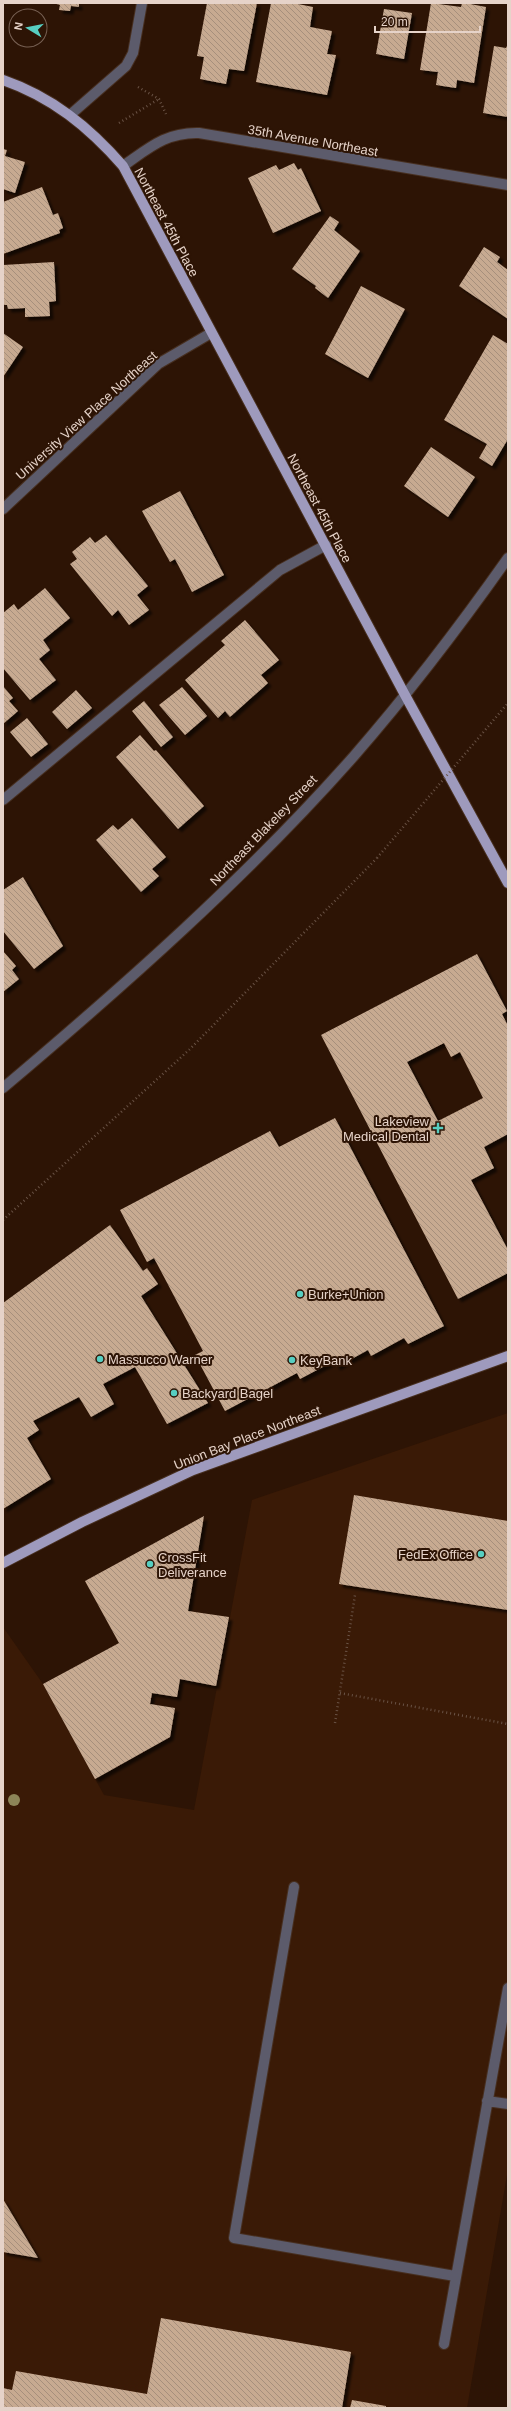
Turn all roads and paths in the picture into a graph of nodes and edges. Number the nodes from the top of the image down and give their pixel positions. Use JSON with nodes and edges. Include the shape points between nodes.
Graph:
{"nodes":[{"id":1,"x":142,"y":3,"type":"edge"},
{"id":2,"x":3,"y":80,"type":"edge"},
{"id":3,"x":136,"y":85,"type":"dead end"},
{"id":4,"x":159,"y":99,"type":"junction"},
{"id":5,"x":70,"y":115,"type":"junction"},
{"id":6,"x":170,"y":121,"type":"dead end"},
{"id":7,"x":119,"y":123,"type":"dead end"},
{"id":8,"x":123,"y":166,"type":"junction"},
{"id":9,"x":508,"y":185,"type":"edge"},
{"id":10,"x":211,"y":333,"type":"junction"},
{"id":11,"x":3,"y":509,"type":"edge"},
{"id":12,"x":326,"y":545,"type":"junction"},
{"id":13,"x":508,"y":558,"type":"edge"},
{"id":14,"x":405,"y":696,"type":"junction"},
{"id":15,"x":508,"y":703,"type":"edge"},
{"id":16,"x":3,"y":800,"type":"edge"},
{"id":17,"x":508,"y":883,"type":"edge"},
{"id":18,"x":3,"y":1088,"type":"edge"},
{"id":19,"x":3,"y":1220,"type":"edge"},
{"id":20,"x":508,"y":1356,"type":"edge"},
{"id":21,"x":3,"y":1563,"type":"edge"},
{"id":22,"x":355,"y":1595,"type":"dead end"},
{"id":23,"x":340,"y":1693,"type":"junction"},
{"id":24,"x":335,"y":1723,"type":"dead end"},
{"id":25,"x":508,"y":1724,"type":"edge"},
{"id":26,"x":294,"y":1887,"type":"dead end"},
{"id":27,"x":508,"y":1988,"type":"edge"},
{"id":28,"x":488,"y":2101,"type":"junction"},
{"id":29,"x":508,"y":2104,"type":"edge"},
{"id":30,"x":455,"y":2276,"type":"junction"},
{"id":31,"x":444,"y":2344,"type":"dead end"}],
"edges":[{"from":1,"to":5,"type":"street","via":[[133,53],[126,66]]},
{"from":2,"to":5,"type":"main road","via":[[49,101]]},
{"from":3,"to":4,"type":"path"},
{"from":4,"to":6,"type":"path"},
{"from":4,"to":7,"type":"path"},
{"from":5,"to":8,"type":"main road","name":"Northeast 45th Place"},
{"from":8,"to":9,"type":"street","name":"35th Avenue Northeast","via":[[170,135],[184,132]]},
{"from":8,"to":10,"type":"main road","name":"Northeast 45th Place"},
{"from":10,"to":11,"type":"street","name":"University View Place Northeast","via":[[158,364]]},
{"from":10,"to":12,"type":"main road","name":"Northeast 45th Place"},
{"from":12,"to":14,"type":"main road","name":"Northeast 45th Place"},
{"from":12,"to":16,"type":"street","via":[[280,570]]},
{"from":13,"to":14,"type":"street","name":"Northeast Blakeley Street"},
{"from":14,"to":17,"type":"main road","name":"Northeast 45th Place"},
{"from":14,"to":18,"type":"street","name":"Northeast Blakeley Street","via":[[342,768],[210,902],[134,974]]},
{"from":15,"to":19,"type":"path","bridge":true,"via":[[377,858],[189,1050]]},
{"from":20,"to":21,"type":"main road","name":"Union Bay Place Northeast","via":[[193,1470],[82,1522]]},
{"from":22,"to":23,"type":"path"},
{"from":23,"to":24,"type":"path"},
{"from":23,"to":25,"type":"path"},
{"from":26,"to":30,"type":"street","via":[[234,2238]]},
{"from":27,"to":28,"type":"street"},
{"from":28,"to":29,"type":"street"},
{"from":28,"to":30,"type":"street"},
{"from":30,"to":31,"type":"street"}]}
